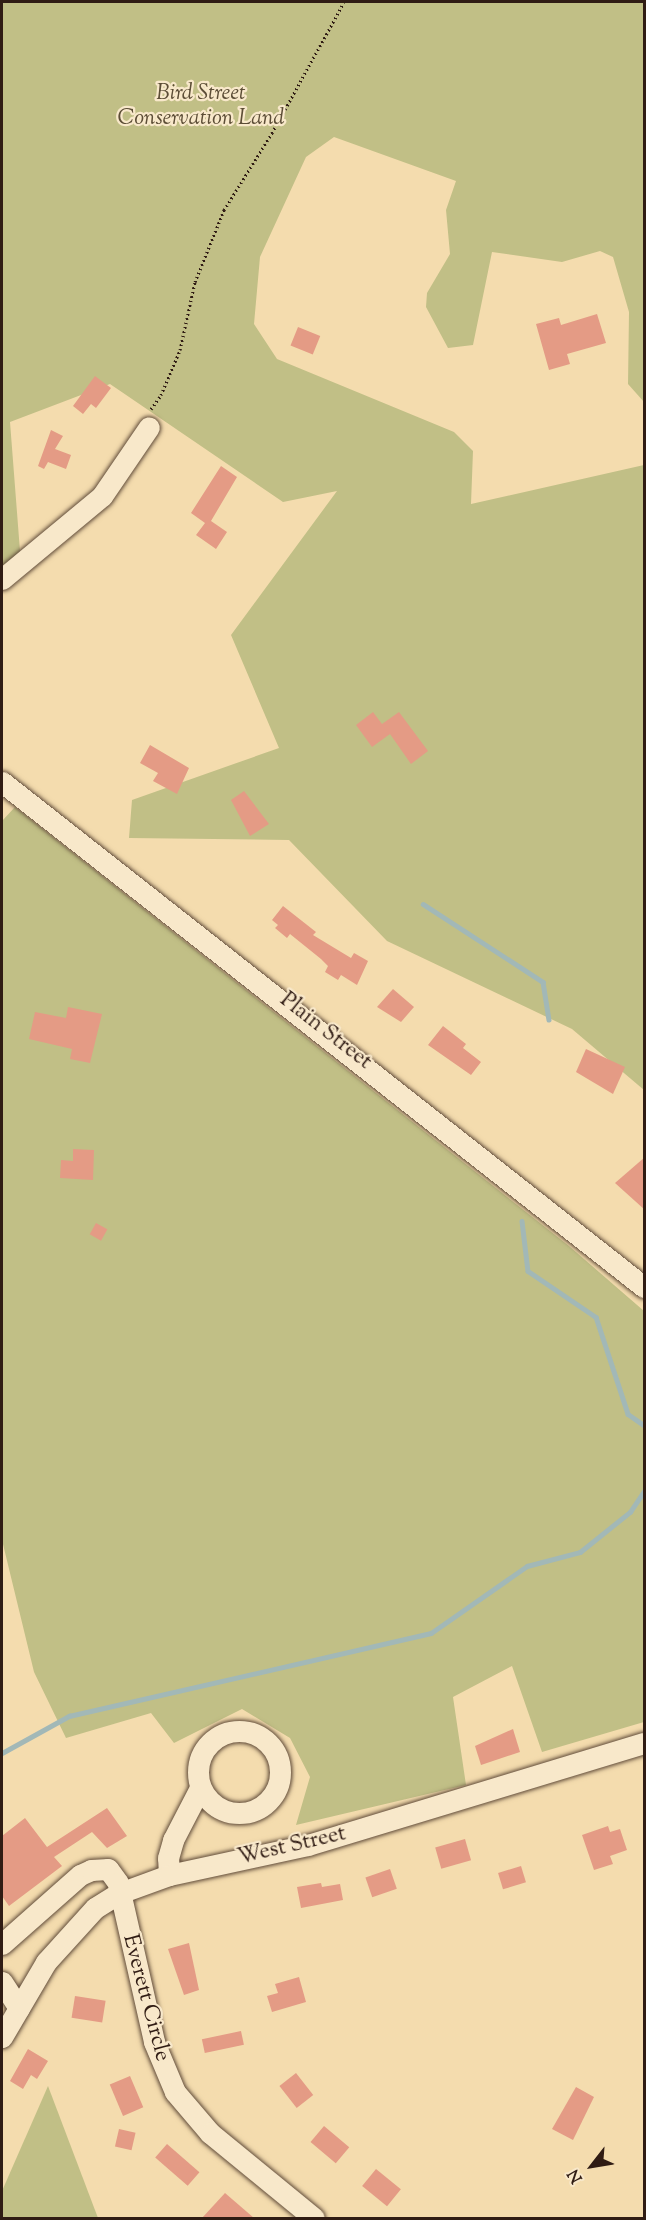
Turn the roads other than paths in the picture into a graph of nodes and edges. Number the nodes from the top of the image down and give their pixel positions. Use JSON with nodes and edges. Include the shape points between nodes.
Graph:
{"nodes":[{"id":1,"x":150,"y":427,"type":"road end"},
{"id":2,"x":2,"y":579,"type":"edge"},
{"id":3,"x":2,"y":782,"type":"edge"},
{"id":4,"x":645,"y":1287,"type":"edge"},
{"id":5,"x":645,"y":1743,"type":"edge"},
{"id":6,"x":200,"y":1788,"type":"dead end"},
{"id":7,"x":169,"y":1875,"type":"junction"},
{"id":8,"x":117,"y":1894,"type":"junction"},
{"id":9,"x":2,"y":1944,"type":"edge"},
{"id":10,"x":2,"y":1982,"type":"edge"},
{"id":11,"x":19,"y":2008,"type":"junction"},
{"id":12,"x":2,"y":2037,"type":"edge"},
{"id":13,"x":314,"y":2218,"type":"edge"}],
"edges":[{"from":1,"to":2,"type":"street","via":[[102,496]]},
{"from":3,"to":4,"type":"street","name":"Plain Street"},
{"from":5,"to":7,"type":"street","name":"West Street","via":[[308,1845]]},
{"from":6,"to":7,"type":"street","via":[[173,1839]]},
{"from":7,"to":8,"type":"street","name":"West Street"},
{"from":8,"to":9,"type":"street","name":"Everett Circle","via":[[117,1883],[108,1869],[91,1870]]},
{"from":8,"to":11,"type":"street","name":"West Street","via":[[72,1930],[46,1962]]},
{"from":8,"to":13,"type":"street","name":"Everett Circle","via":[[153,2042],[175,2092],[210,2133]]},
{"from":10,"to":11,"type":"street"},
{"from":11,"to":12,"type":"street","name":"West Street"}]}
